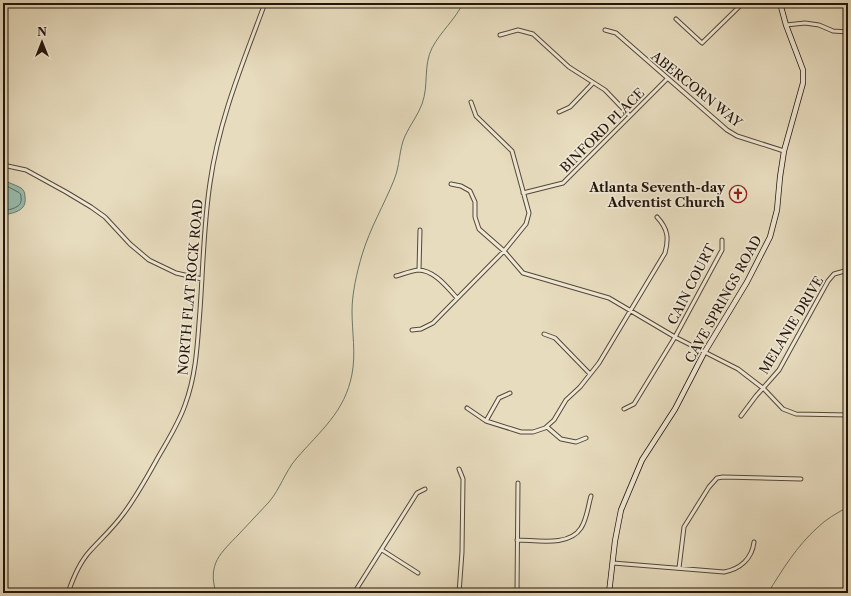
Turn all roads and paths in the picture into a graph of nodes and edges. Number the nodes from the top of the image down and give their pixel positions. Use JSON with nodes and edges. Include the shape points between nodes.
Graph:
{"nodes":[{"id":1,"x":265,"y":3,"type":"edge"},
{"id":2,"x":743,"y":3,"type":"edge"},
{"id":3,"x":780,"y":3,"type":"edge"},
{"id":4,"x":676,"y":19,"type":"dead end"},
{"id":5,"x":786,"y":25,"type":"junction"},
{"id":6,"x":605,"y":30,"type":"dead end"},
{"id":7,"x":848,"y":32,"type":"edge"},
{"id":8,"x":500,"y":35,"type":"dead end"},
{"id":9,"x":667,"y":80,"type":"junction"},
{"id":10,"x":593,"y":82,"type":"junction"},
{"id":11,"x":471,"y":102,"type":"dead end"},
{"id":12,"x":559,"y":112,"type":"dead end"},
{"id":13,"x":630,"y":116,"type":"junction"},
{"id":14,"x":784,"y":151,"type":"junction"},
{"id":15,"x":3,"y":165,"type":"edge"},
{"id":16,"x":451,"y":184,"type":"dead end"},
{"id":17,"x":523,"y":193,"type":"junction"},
{"id":18,"x":657,"y":217,"type":"dead end"},
{"id":19,"x":420,"y":230,"type":"dead end"},
{"id":20,"x":722,"y":240,"type":"dead end"},
{"id":21,"x":504,"y":251,"type":"junction"},
{"id":22,"x":419,"y":270,"type":"junction"},
{"id":23,"x":848,"y":270,"type":"edge"},
{"id":24,"x":396,"y":276,"type":"dead end"},
{"id":25,"x":202,"y":279,"type":"junction"},
{"id":26,"x":457,"y":298,"type":"junction"},
{"id":27,"x":630,"y":311,"type":"junction"},
{"id":28,"x":412,"y":330,"type":"dead end"},
{"id":29,"x":544,"y":334,"type":"dead end"},
{"id":30,"x":675,"y":337,"type":"junction"},
{"id":31,"x":704,"y":353,"type":"junction"},
{"id":32,"x":590,"y":374,"type":"junction"},
{"id":33,"x":764,"y":389,"type":"junction"},
{"id":34,"x":510,"y":393,"type":"dead end"},
{"id":35,"x":467,"y":408,"type":"dead end"},
{"id":36,"x":624,"y":409,"type":"dead end"},
{"id":37,"x":848,"y":415,"type":"edge"},
{"id":38,"x":741,"y":416,"type":"dead end"},
{"id":39,"x":486,"y":421,"type":"junction"},
{"id":40,"x":547,"y":427,"type":"junction"},
{"id":41,"x":586,"y":438,"type":"dead end"},
{"id":42,"x":459,"y":469,"type":"dead end"},
{"id":43,"x":801,"y":479,"type":"dead end"},
{"id":44,"x":518,"y":483,"type":"dead end"},
{"id":45,"x":425,"y":489,"type":"dead end"},
{"id":46,"x":591,"y":496,"type":"dead end"},
{"id":47,"x":517,"y":540,"type":"junction"},
{"id":48,"x":754,"y":542,"type":"dead end"},
{"id":49,"x":382,"y":550,"type":"junction"},
{"id":50,"x":613,"y":563,"type":"junction"},
{"id":51,"x":679,"y":568,"type":"junction"},
{"id":52,"x":418,"y":573,"type":"dead end"},
{"id":53,"x":459,"y":591,"type":"edge"},
{"id":54,"x":68,"y":593,"type":"edge"},
{"id":55,"x":354,"y":593,"type":"edge"},
{"id":56,"x":481,"y":593,"type":"edge"},
{"id":57,"x":517,"y":593,"type":"edge"},
{"id":58,"x":609,"y":593,"type":"edge"}],
"edges":[{"from":1,"to":25,"type":"street","name":"NORTH FLAT ROCK ROAD","via":[[228,104],[216,151],[206,213]]},
{"from":2,"to":4,"type":"street","via":[[702,43]]},
{"from":3,"to":5,"type":"street","name":"CAVE SPRINGS ROAD"},
{"from":5,"to":7,"type":"street","via":[[805,23],[833,31]]},
{"from":5,"to":14,"type":"street","name":"CAVE SPRINGS ROAD","via":[[803,70],[803,83]]},
{"from":6,"to":9,"type":"street","name":"ABERCORN WAY","via":[[616,34]]},
{"from":8,"to":10,"type":"street","via":[[518,30],[533,34],[569,67]]},
{"from":9,"to":13,"type":"street","name":"BINFORD PLACE"},
{"from":9,"to":14,"type":"street","name":"ABERCORN WAY","via":[[727,130],[737,136]]},
{"from":10,"to":12,"type":"street","via":[[570,108]]},
{"from":10,"to":13,"type":"street","via":[[606,90]]},
{"from":11,"to":17,"type":"street","via":[[476,116],[512,151]]},
{"from":13,"to":17,"type":"street","name":"BINFORD PLACE","via":[[563,183]]},
{"from":14,"to":31,"type":"street","name":"CAVE SPRINGS ROAD","via":[[777,210],[770,237],[747,282]]},
{"from":15,"to":25,"type":"street","via":[[26,170],[91,207],[105,217],[149,260],[176,273]]},
{"from":16,"to":21,"type":"street","via":[[470,191],[475,202],[475,217],[479,229]]},
{"from":17,"to":21,"type":"street","via":[[529,213],[526,224]]},
{"from":18,"to":27,"type":"street","via":[[663,223],[668,243],[665,253]]},
{"from":19,"to":22,"type":"street"},
{"from":20,"to":30,"type":"street","name":"CAIN COURT","via":[[722,250]]},
{"from":21,"to":26,"type":"street"},
{"from":21,"to":27,"type":"street","via":[[523,273],[609,298]]},
{"from":22,"to":24,"type":"street"},
{"from":22,"to":26,"type":"street","via":[[425,270],[439,279]]},
{"from":23,"to":33,"type":"street","name":"MELANIE DRIVE","via":[[834,274],[828,281],[779,370]]},
{"from":25,"to":54,"type":"street","name":"NORTH FLAT ROCK ROAD","via":[[197,352],[185,406],[168,441],[131,502],[114,527],[82,561]]},
{"from":26,"to":28,"type":"street","via":[[433,323]]},
{"from":27,"to":30,"type":"street"},
{"from":27,"to":32,"type":"street"},
{"from":29,"to":32,"type":"street","via":[[555,338]]},
{"from":30,"to":31,"type":"street"},
{"from":30,"to":36,"type":"street","name":"CAIN COURT","via":[[634,404]]},
{"from":31,"to":33,"type":"street","via":[[738,369]]},
{"from":31,"to":50,"type":"street","name":"CAVE SPRINGS ROAD","via":[[675,409],[642,460],[621,510]]},
{"from":32,"to":40,"type":"street","via":[[566,400]]},
{"from":33,"to":37,"type":"street","via":[[783,409],[796,414]]},
{"from":33,"to":38,"type":"street","name":"MELANIE DRIVE"},
{"from":34,"to":39,"type":"street","via":[[499,398]]},
{"from":35,"to":39,"type":"street"},
{"from":39,"to":40,"type":"street","via":[[521,432],[533,432]]},
{"from":40,"to":41,"type":"street","via":[[561,439],[576,442]]},
{"from":42,"to":53,"type":"street","via":[[463,479]]},
{"from":43,"to":51,"type":"street","via":[[718,478],[709,487],[684,527]]},
{"from":44,"to":47,"type":"street"},
{"from":45,"to":49,"type":"street","via":[[417,493]]},
{"from":46,"to":47,"type":"street","via":[[581,529],[571,537],[558,541]]},
{"from":47,"to":57,"type":"street"},
{"from":48,"to":51,"type":"street","via":[[747,560],[741,567],[733,570],[724,572]]},
{"from":49,"to":52,"type":"street"},
{"from":49,"to":55,"type":"street"},
{"from":50,"to":51,"type":"street"},
{"from":50,"to":58,"type":"street","name":"CAVE SPRINGS ROAD"},
{"from":53,"to":56,"type":"street"}]}
